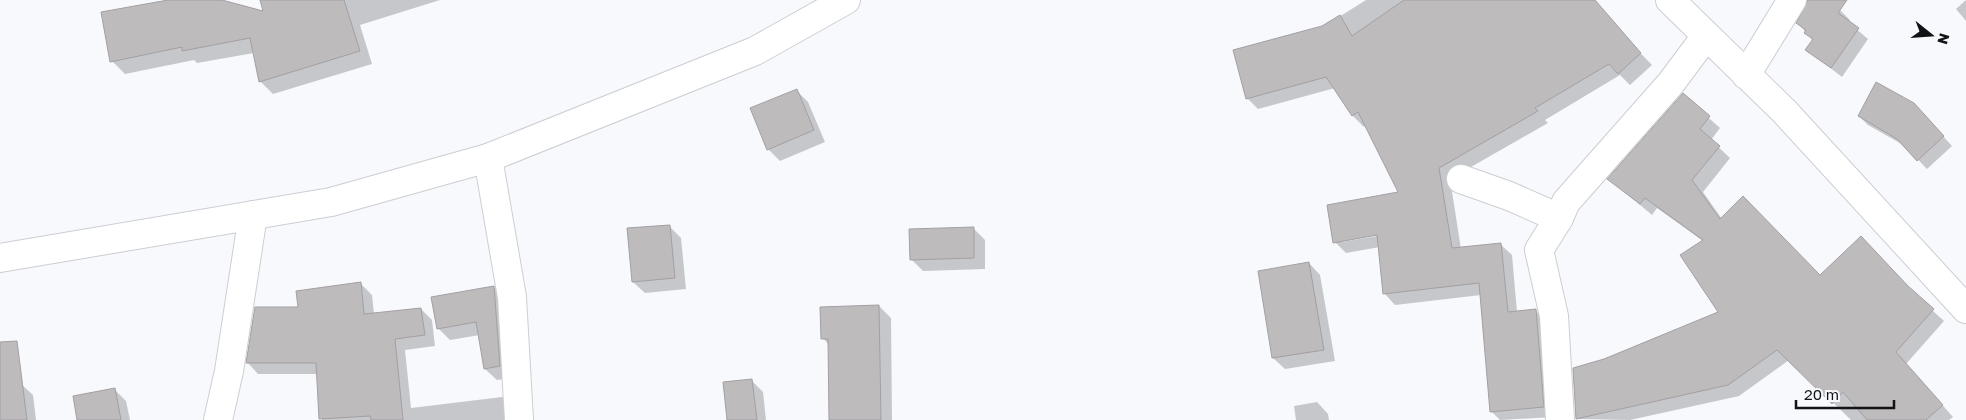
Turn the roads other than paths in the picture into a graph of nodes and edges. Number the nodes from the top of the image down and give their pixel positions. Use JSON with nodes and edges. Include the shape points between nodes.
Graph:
{"nodes":[{"id":1,"x":846,"y":0,"type":"edge"},
{"id":2,"x":1670,"y":0,"type":"edge"},
{"id":3,"x":1792,"y":0,"type":"edge"},
{"id":4,"x":1706,"y":36,"type":"junction"},
{"id":5,"x":1746,"y":74,"type":"junction"},
{"id":6,"x":488,"y":158,"type":"junction"},
{"id":7,"x":1461,"y":179,"type":"dead end"},
{"id":8,"x":253,"y":215,"type":"junction"},
{"id":9,"x":1559,"y":218,"type":"junction"},
{"id":10,"x":0,"y":258,"type":"edge"},
{"id":11,"x":1966,"y":309,"type":"edge"},
{"id":12,"x":218,"y":420,"type":"edge"},
{"id":13,"x":519,"y":420,"type":"edge"},
{"id":14,"x":1560,"y":420,"type":"edge"}],
"edges":[{"from":1,"to":6,"type":"street","via":[[755,51]]},
{"from":2,"to":4,"type":"street"},
{"from":3,"to":5,"type":"street"},
{"from":4,"to":5,"type":"street"},
{"from":4,"to":9,"type":"street","via":[[1671,83],[1566,202]]},
{"from":5,"to":11,"type":"street"},
{"from":6,"to":8,"type":"street","via":[[331,202]]},
{"from":6,"to":13,"type":"street","via":[[512,297]]},
{"from":7,"to":9,"type":"street"},
{"from":8,"to":10,"type":"street"},
{"from":8,"to":12,"type":"street","via":[[230,371]]},
{"from":9,"to":14,"type":"street","via":[[1539,250],[1554,316]]}]}
